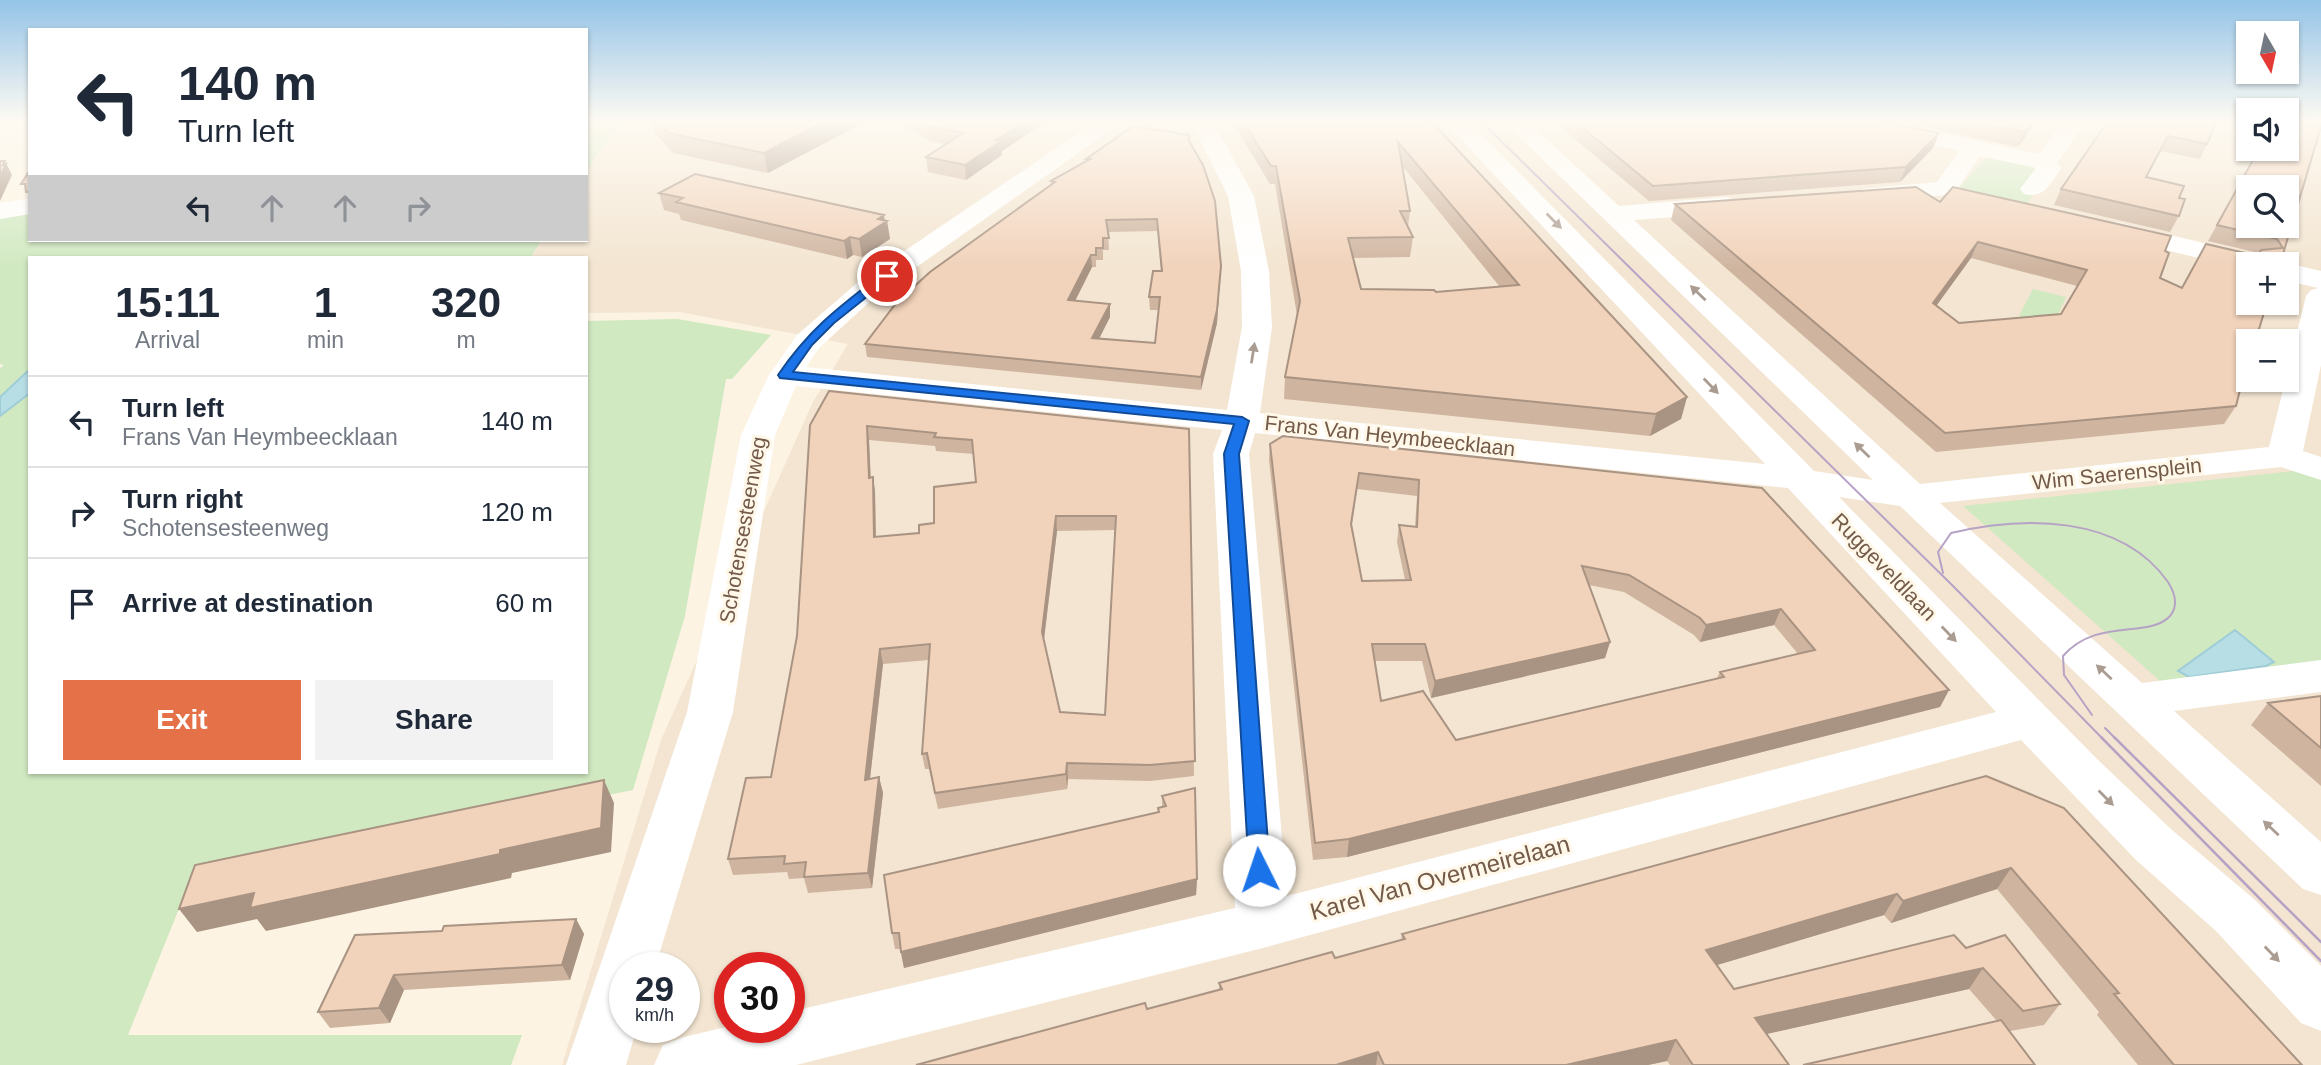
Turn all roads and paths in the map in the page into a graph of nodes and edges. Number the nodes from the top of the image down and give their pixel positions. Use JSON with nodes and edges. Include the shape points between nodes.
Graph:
{"nodes":[{"id":1,"x":1041,"y":170,"type":"edge"},
{"id":2,"x":1227,"y":170,"type":"edge"},
{"id":3,"x":1502,"y":170,"type":"edge"},
{"id":4,"x":1566,"y":170,"type":"edge"},
{"id":5,"x":1958,"y":170,"type":"edge"},
{"id":6,"x":2048,"y":170,"type":"edge"},
{"id":7,"x":1846,"y":196,"type":"edge"},
{"id":8,"x":1751,"y":203,"type":"edge"},
{"id":9,"x":2037,"y":204,"type":"edge"},
{"id":10,"x":28,"y":206,"type":"edge"},
{"id":11,"x":0,"y":211,"type":"edge"},
{"id":12,"x":1614,"y":214,"type":"junction"},
{"id":13,"x":2085,"y":223,"type":"edge"},
{"id":14,"x":2236,"y":259,"type":"edge"},
{"id":15,"x":2299,"y":275,"type":"edge"},
{"id":16,"x":2321,"y":280,"type":"edge"},
{"id":17,"x":2321,"y":296,"type":"edge"},
{"id":18,"x":785,"y":375,"type":"junction"},
{"id":19,"x":1242,"y":421,"type":"junction"},
{"id":20,"x":2284,"y":456,"type":"junction"},
{"id":21,"x":2321,"y":469,"type":"edge"},
{"id":22,"x":1800,"y":479,"type":"junction"},
{"id":23,"x":1912,"y":497,"type":"junction"},
{"id":24,"x":2321,"y":676,"type":"edge"},
{"id":25,"x":2148,"y":698,"type":"junction"},
{"id":26,"x":2031,"y":720,"type":"junction"},
{"id":27,"x":2321,"y":874,"type":"edge"},
{"id":28,"x":1263,"y":925,"type":"junction"},
{"id":29,"x":632,"y":952,"type":"edge"},
{"id":30,"x":2321,"y":1005,"type":"edge"},
{"id":31,"x":609,"y":1025,"type":"edge"},
{"id":32,"x":596,"y":1065,"type":"edge"},
{"id":33,"x":684,"y":1065,"type":"edge"}],
"edges":[{"from":1,"to":18,"type":"street","name":"Schotensesteenweg","via":[[867,289],[808,342]]},
{"from":19,"to":2,"type":"street","one_way":true,"via":[[1257,327],[1255,271],[1241,196]]},
{"from":3,"to":22,"type":"street","name":"Ruggeveldlaan","one_way":true},
{"from":4,"to":12,"type":"street"},
{"from":5,"to":7,"type":"street","via":[[1945,189]]},
{"from":6,"to":9,"type":"street"},
{"from":8,"to":12,"type":"street"},
{"from":10,"to":11,"type":"street"},
{"from":23,"to":12,"type":"street","one_way":true},
{"from":13,"to":14,"type":"street"},
{"from":15,"to":16,"type":"street"},
{"from":17,"to":20,"type":"street"},
{"from":18,"to":19,"type":"street","name":"Frans Van Heymbeecklaan"},
{"from":18,"to":29,"type":"street","name":"Schotensesteenweg","via":[[758,435],[710,712]]},
{"from":19,"to":22,"type":"street","name":"Frans Van Heymbeecklaan"},
{"from":19,"to":28,"type":"street","via":[[1231,454]]},
{"from":20,"to":21,"type":"street","name":"Wim Saerensplein"},
{"from":20,"to":23,"type":"street","name":"Wim Saerensplein"},
{"from":22,"to":23,"type":"street","name":"Frans Van Heymbeecklaan"},
{"from":22,"to":26,"type":"street","name":"Ruggeveldlaan","one_way":true},
{"from":25,"to":23,"type":"street","one_way":true},
{"from":24,"to":25,"type":"street"},
{"from":27,"to":25,"type":"street","one_way":true},
{"from":26,"to":28,"type":"street","name":"Karel Van Overmeirelaan"},
{"from":26,"to":30,"type":"street","name":"Ruggeveldlaan","one_way":true,"via":[[2135,826],[2235,915]]},
{"from":28,"to":33,"type":"street","name":"Karel Van Overmeirelaan"},
{"from":31,"to":32,"type":"street"}]}
